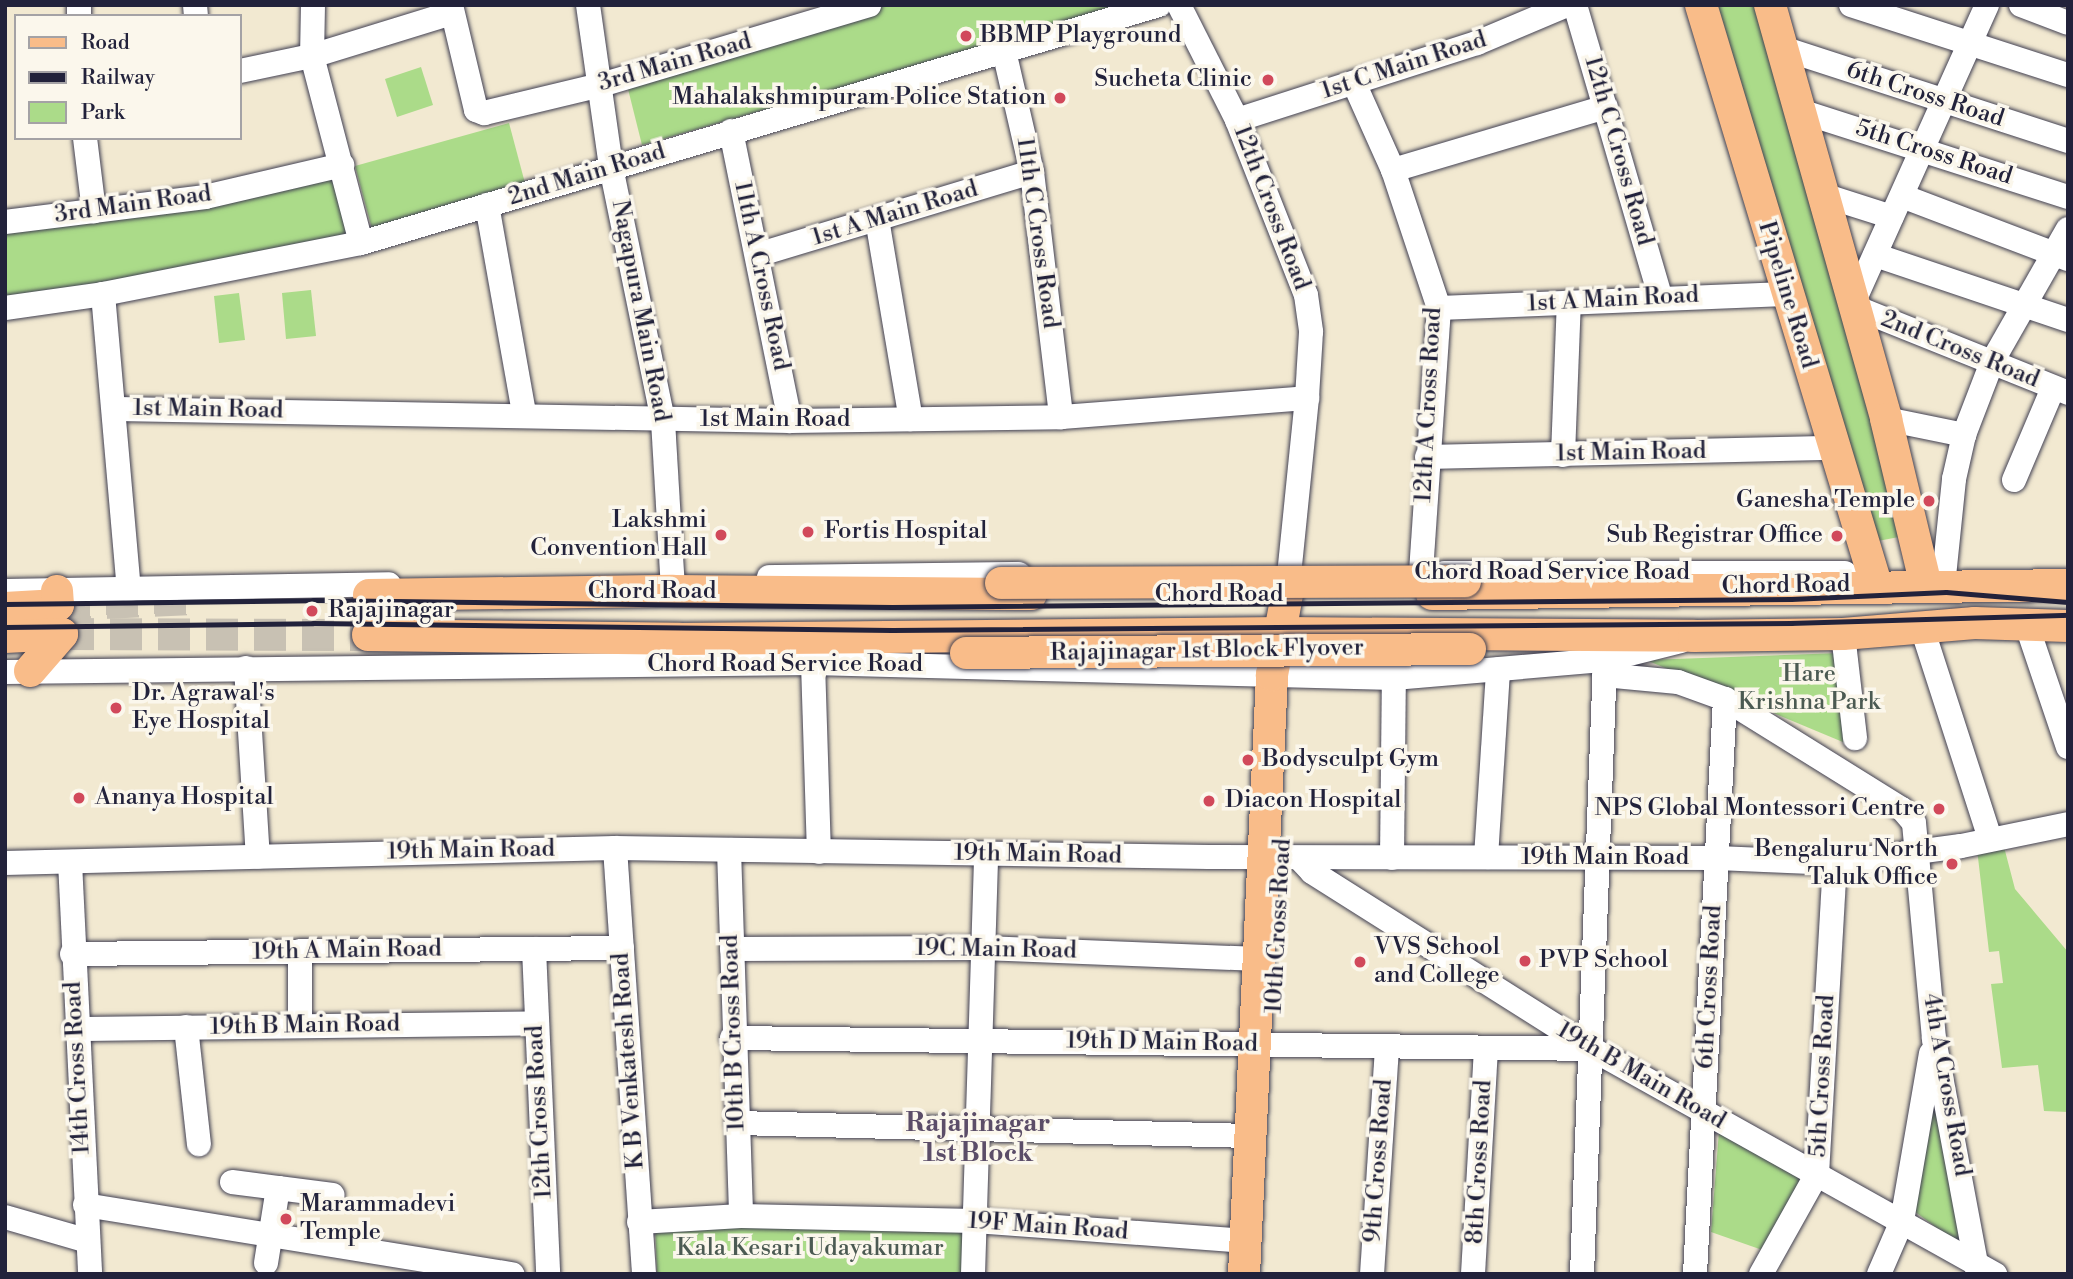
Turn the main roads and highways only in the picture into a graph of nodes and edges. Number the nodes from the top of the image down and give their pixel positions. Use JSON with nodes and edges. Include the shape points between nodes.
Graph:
{"nodes":[{"id":1,"x":1701,"y":5,"type":"edge"},
{"id":2,"x":1770,"y":5,"type":"edge"},
{"id":3,"x":1874,"y":579,"type":"junction"},
{"id":4,"x":1935,"y":579,"type":"junction"},
{"id":5,"x":1288,"y":584,"type":"junction"},
{"id":6,"x":2068,"y":585,"type":"edge"},
{"id":7,"x":906,"y":593,"type":"junction"},
{"id":8,"x":1536,"y":593,"type":"junction"},
{"id":9,"x":369,"y":595,"type":"dead end"},
{"id":10,"x":5,"y":608,"type":"edge"},
{"id":11,"x":59,"y":610,"type":"junction"},
{"id":12,"x":2068,"y":626,"type":"edge"},
{"id":13,"x":1283,"y":633,"type":"junction"},
{"id":14,"x":1548,"y":634,"type":"junction"},
{"id":15,"x":368,"y":635,"type":"tunnel mouth"},
{"id":16,"x":5,"y":637,"type":"edge"},
{"id":17,"x":866,"y":637,"type":"junction"},
{"id":18,"x":18,"y":671,"type":"edge"},
{"id":19,"x":1282,"y":858,"type":"junction"},
{"id":20,"x":1264,"y":1045,"type":"junction"},
{"id":21,"x":1244,"y":1274,"type":"edge"},
{"id":22,"x":1261,"y":1274,"type":"edge"}],
"edges":[{"from":1,"to":3,"type":"main road","name":"Pipeline Road"},
{"from":2,"to":4,"type":"main road","via":[[1852,306]]},
{"from":3,"to":4,"type":"main road","name":"Chord Road"},
{"from":3,"to":8,"type":"main road","name":"Chord Road"},
{"from":4,"to":6,"type":"main road","name":"Chord Road"},
{"from":5,"to":7,"type":"main road","name":"Chord Road"},
{"from":5,"to":8,"type":"main road","name":"Chord Road"},
{"from":5,"to":13,"type":"main road","name":"12th Cross Road"},
{"from":7,"to":8,"type":"main road","bridge":true,"via":[[936,583],[1465,580],[1494,580]]},
{"from":7,"to":9,"type":"main road","name":"Chord Road","via":[[673,584]]},
{"from":10,"to":11,"type":"main road"},
{"from":11,"to":16,"type":"main road"},
{"from":11,"to":18,"type":"main road"},
{"from":12,"to":14,"type":"main road","name":"Chord Road","via":[[1843,634]]},
{"from":13,"to":14,"type":"main road","name":"Chord Road"},
{"from":13,"to":17,"type":"main road","name":"Chord Road"},
{"from":13,"to":19,"type":"main road","name":"10th Cross Road"},
{"from":14,"to":17,"type":"main road","name":"Rajajinagar 1st Block Flyover","bridge":true,"via":[[1505,650],[966,653],[916,652]]},
{"from":15,"to":17,"type":"main road","name":"Chord Road"},
{"from":19,"to":20,"type":"main road","name":"10th Cross Road"},
{"from":19,"to":20,"type":"main road","name":"10th Cross Road","via":[[1259,959]]},
{"from":20,"to":21,"type":"main road","name":"10th Cross Road","via":[[1251,1136]]},
{"from":20,"to":22,"type":"main road","name":"10th Cross Road"}]}
